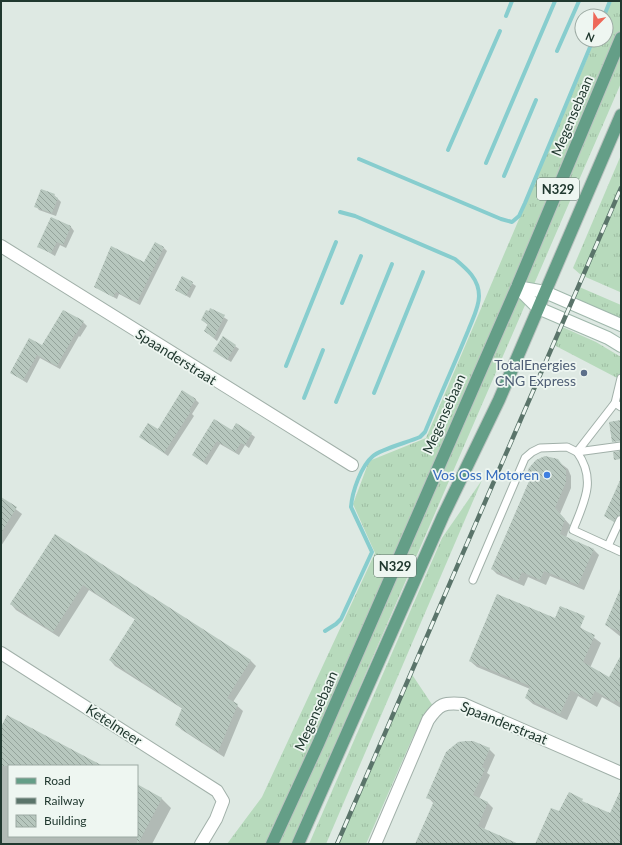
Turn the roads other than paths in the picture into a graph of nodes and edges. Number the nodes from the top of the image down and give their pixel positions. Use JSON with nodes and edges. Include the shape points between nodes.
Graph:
{"nodes":[{"id":1,"x":621,"y":38,"type":"edge"},
{"id":2,"x":621,"y":116,"type":"edge"},
{"id":3,"x":1,"y":246,"type":"edge"},
{"id":4,"x":517,"y":287,"type":"junction"},
{"id":5,"x":545,"y":292,"type":"junction"},
{"id":6,"x":538,"y":308,"type":"junction"},
{"id":7,"x":621,"y":325,"type":"edge"},
{"id":8,"x":621,"y":346,"type":"edge"},
{"id":9,"x":621,"y":378,"type":"edge"},
{"id":10,"x":618,"y":405,"type":"edge"},
{"id":11,"x":621,"y":446,"type":"edge"},
{"id":12,"x":577,"y":452,"type":"junction"},
{"id":13,"x":352,"y":465,"type":"dead end"},
{"id":14,"x":620,"y":520,"type":"dead end"},
{"id":15,"x":608,"y":546,"type":"junction"},
{"id":16,"x":621,"y":552,"type":"edge"},
{"id":17,"x":473,"y":580,"type":"dead end"},
{"id":18,"x":1,"y":653,"type":"edge"},
{"id":19,"x":621,"y":773,"type":"edge"},
{"id":20,"x":201,"y":844,"type":"edge"},
{"id":21,"x":272,"y":844,"type":"edge"},
{"id":22,"x":298,"y":844,"type":"edge"},
{"id":23,"x":375,"y":844,"type":"edge"}],
"edges":[{"from":1,"to":4,"type":"main road","name":"Megensebaan","number":"N329"},
{"from":2,"to":5,"type":"main road","number":"N329"},
{"from":3,"to":13,"type":"street","name":"Spaanderstraat"},
{"from":4,"to":5,"type":"street"},
{"from":4,"to":6,"type":"street"},
{"from":4,"to":21,"type":"main road","name":"Megensebaan","number":"N329"},
{"from":5,"to":6,"type":"main road","number":"N329"},
{"from":5,"to":7,"type":"street"},
{"from":6,"to":8,"type":"street"},
{"from":6,"to":22,"type":"main road","number":"N329","via":[[499,400],[443,516]]},
{"from":9,"to":10,"type":"lane"},
{"from":10,"to":12,"type":"lane"},
{"from":11,"to":12,"type":"lane"},
{"from":12,"to":15,"type":"lane","via":[[583,460],[588,483],[587,494],[573,530]]},
{"from":12,"to":17,"type":"lane","via":[[567,447],[540,448],[525,458]]},
{"from":14,"to":15,"type":"lane"},
{"from":15,"to":16,"type":"lane"},
{"from":18,"to":20,"type":"street","name":"Ketelmeer","via":[[217,791],[223,801]]},
{"from":19,"to":23,"type":"street","name":"Spaanderstraat","via":[[463,704],[449,703],[436,708],[428,720]]}]}
